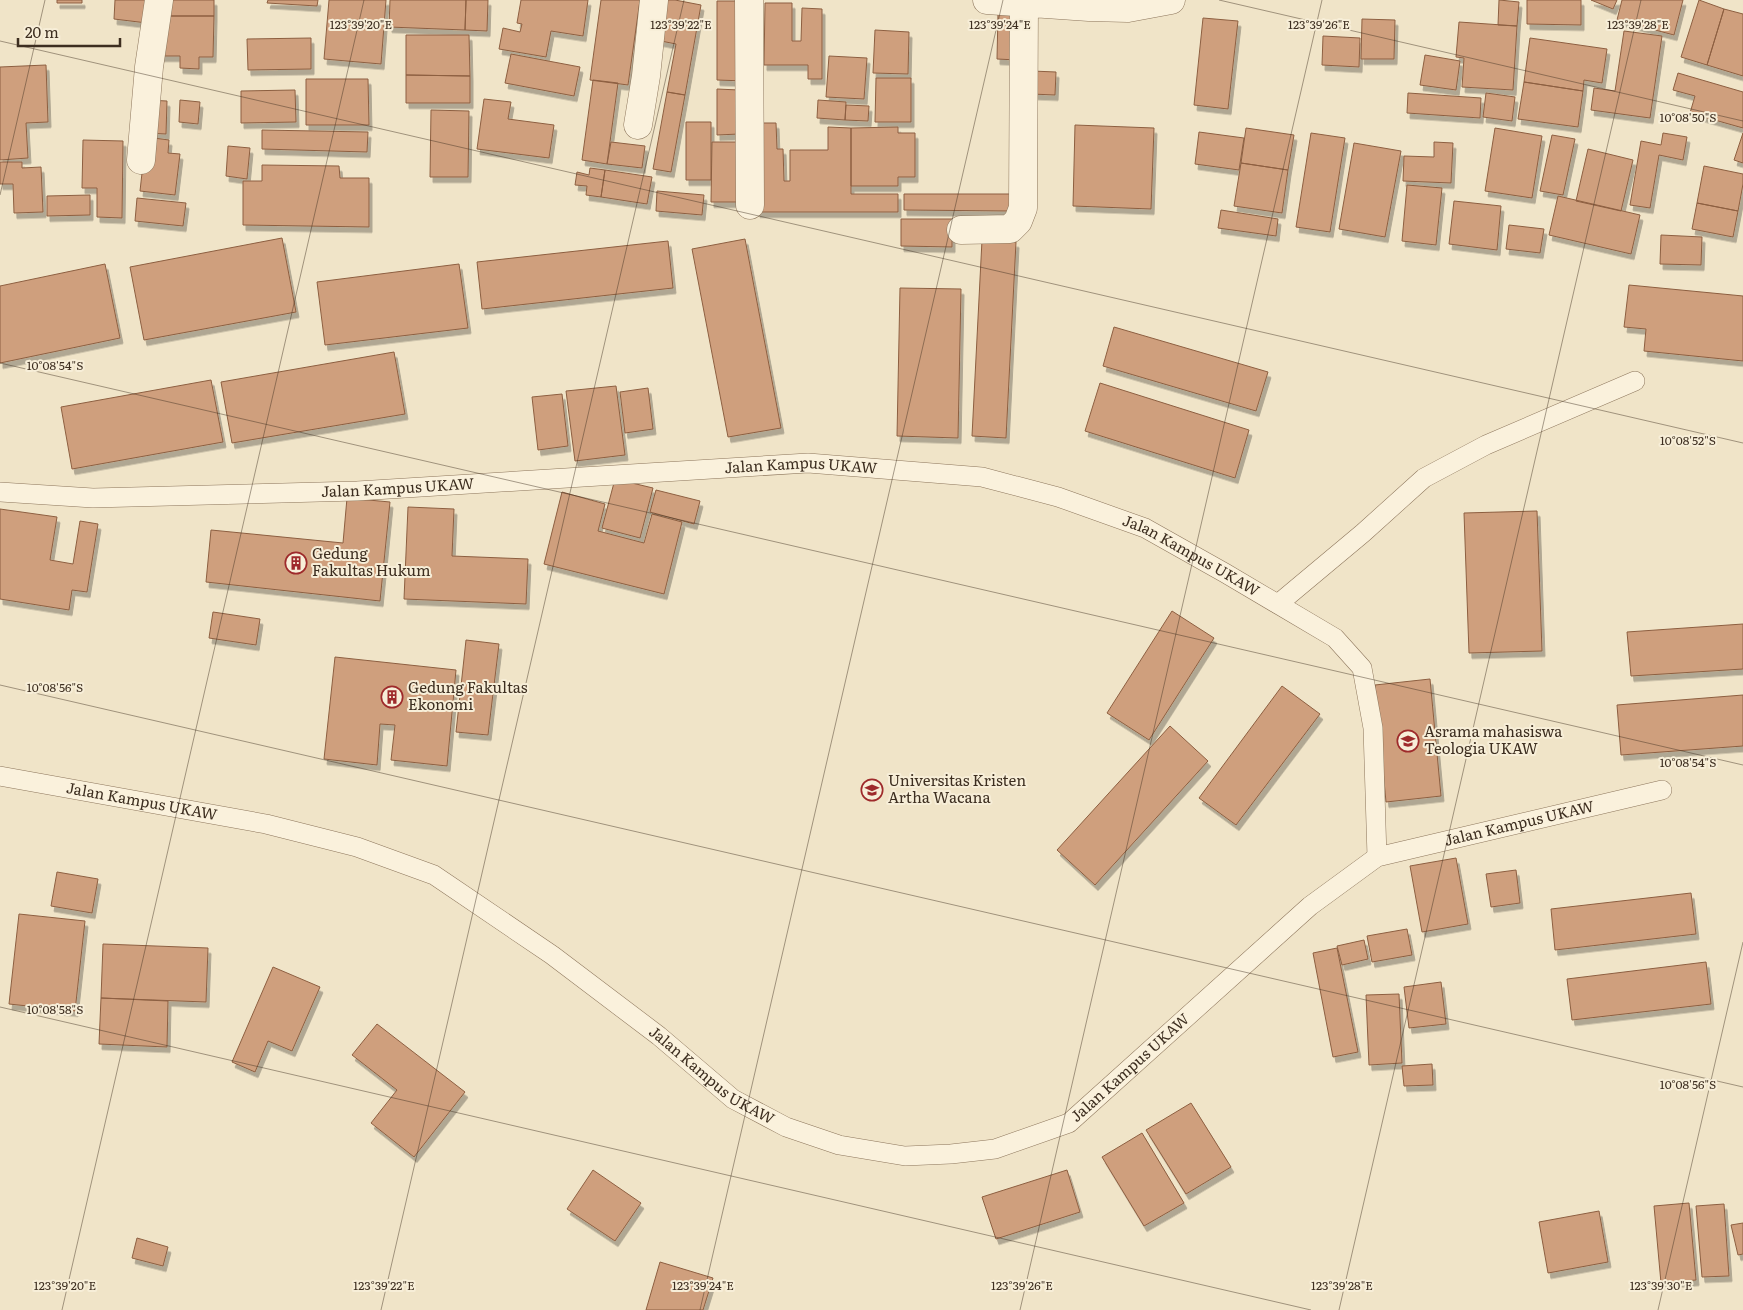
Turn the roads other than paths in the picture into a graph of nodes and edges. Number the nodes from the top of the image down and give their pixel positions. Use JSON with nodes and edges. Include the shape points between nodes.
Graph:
{"nodes":[{"id":1,"x":159,"y":0,"type":"edge"},
{"id":2,"x":654,"y":0,"type":"edge"},
{"id":3,"x":750,"y":0,"type":"edge"},
{"id":4,"x":987,"y":0,"type":"edge"},
{"id":5,"x":1171,"y":0,"type":"edge"},
{"id":6,"x":1024,"y":3,"type":"junction"},
{"id":7,"x":638,"y":125,"type":"dead end"},
{"id":8,"x":141,"y":160,"type":"dead end"},
{"id":9,"x":750,"y":205,"type":"dead end"},
{"id":10,"x":961,"y":230,"type":"dead end"},
{"id":11,"x":1635,"y":381,"type":"dead end"},
{"id":12,"x":0,"y":492,"type":"edge"},
{"id":13,"x":1278,"y":604,"type":"junction"},
{"id":14,"x":0,"y":776,"type":"edge"},
{"id":15,"x":1662,"y":790,"type":"dead end"},
{"id":16,"x":1377,"y":857,"type":"junction"}],
"edges":[{"from":1,"to":8,"type":"street","via":[[149,66]]},
{"from":2,"to":7,"type":"street"},
{"from":3,"to":9,"type":"street"},
{"from":4,"to":6,"type":"street"},
{"from":5,"to":6,"type":"street","via":[[1128,8]]},
{"from":6,"to":10,"type":"street","via":[[1023,208],[1018,221],[1010,229]]},
{"from":11,"to":13,"type":"lane","via":[[1486,445],[1424,478]]},
{"from":12,"to":13,"type":"lane","name":"Jalan Kampus UKAW","via":[[93,498],[358,491],[808,463],[906,470],[982,477],[1058,497],[1145,528]]},
{"from":13,"to":16,"type":"lane","name":"Jalan Kampus UKAW","via":[[1335,638],[1362,668],[1373,728]]},
{"from":14,"to":16,"type":"lane","name":"Jalan Kampus UKAW","via":[[266,824],[358,847],[434,875],[552,955],[659,1036],[733,1099],[786,1127],[839,1145],[904,1156],[995,1149],[1069,1123],[1310,906]]},
{"from":15,"to":16,"type":"lane","name":"Jalan Kampus UKAW"}]}
